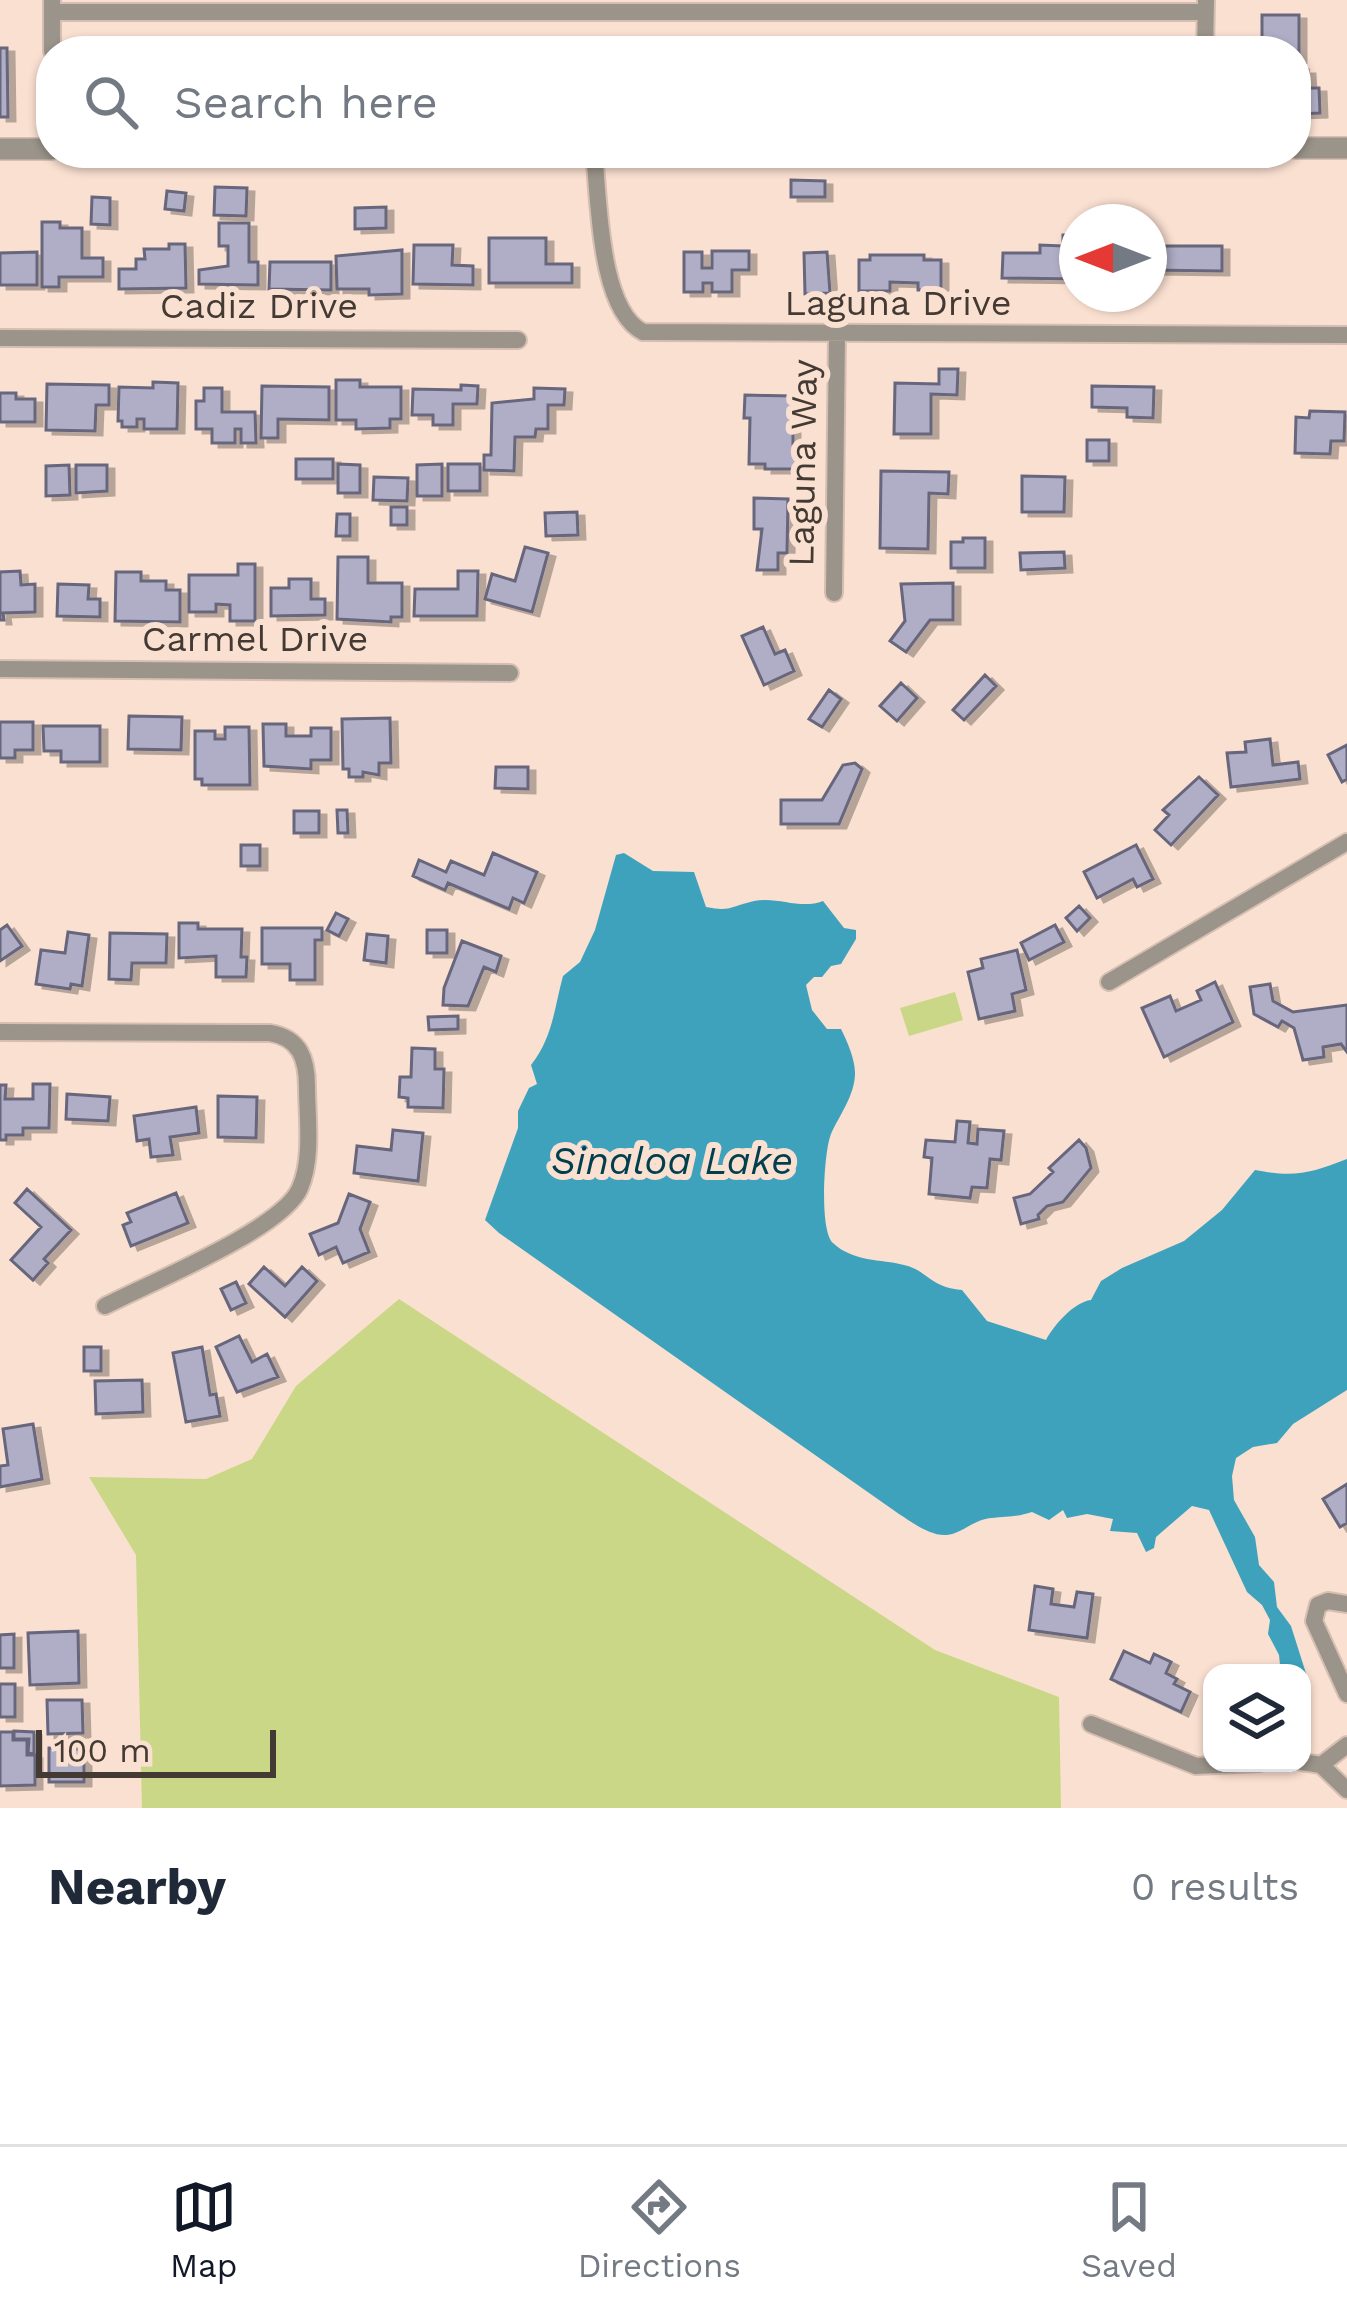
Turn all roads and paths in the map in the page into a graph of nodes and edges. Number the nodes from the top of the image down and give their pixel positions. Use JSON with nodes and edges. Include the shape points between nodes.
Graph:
{"nodes":[{"id":1,"x":52,"y":6,"type":"edge"},
{"id":2,"x":1206,"y":6,"type":"edge"},
{"id":3,"x":1205,"y":36,"type":"edge"},
{"id":4,"x":1311,"y":148,"type":"edge"},
{"id":5,"x":1347,"y":148,"type":"edge"},
{"id":6,"x":0,"y":149,"type":"edge"},
{"id":7,"x":36,"y":149,"type":"edge"},
{"id":8,"x":596,"y":168,"type":"edge"},
{"id":9,"x":837,"y":335,"type":"junction"},
{"id":10,"x":1347,"y":335,"type":"edge"},
{"id":11,"x":0,"y":338,"type":"edge"},
{"id":12,"x":518,"y":340,"type":"dead end"},
{"id":13,"x":834,"y":592,"type":"dead end"},
{"id":14,"x":0,"y":669,"type":"edge"},
{"id":15,"x":510,"y":673,"type":"dead end"},
{"id":16,"x":1347,"y":842,"type":"edge"},
{"id":17,"x":1109,"y":982,"type":"dead end"},
{"id":18,"x":0,"y":1032,"type":"edge"},
{"id":19,"x":105,"y":1306,"type":"dead end"},
{"id":20,"x":1347,"y":1604,"type":"edge"},
{"id":21,"x":1347,"y":1694,"type":"edge"},
{"id":22,"x":1091,"y":1724,"type":"dead end"},
{"id":23,"x":1347,"y":1745,"type":"edge"},
{"id":24,"x":1311,"y":1764,"type":"edge"},
{"id":25,"x":1203,"y":1766,"type":"edge"},
{"id":26,"x":1321,"y":1766,"type":"junction"},
{"id":27,"x":1347,"y":1790,"type":"edge"}],
"edges":[{"from":1,"to":2,"type":"street"},
{"from":2,"to":3,"type":"street"},
{"from":4,"to":5,"type":"street"},
{"from":6,"to":7,"type":"street"},
{"from":8,"to":9,"type":"street","name":"Laguna Drive","via":[[617,306],[632,327],[656,334]]},
{"from":9,"to":10,"type":"street","name":"Laguna Drive"},
{"from":9,"to":13,"type":"street","name":"Laguna Way"},
{"from":11,"to":12,"type":"street","name":"Cadiz Drive"},
{"from":14,"to":15,"type":"street","name":"Carmel Drive"},
{"from":16,"to":17,"type":"street"},
{"from":18,"to":19,"type":"street","via":[[270,1033],[304,1054],[307,1164],[294,1200],[268,1223]]},
{"from":20,"to":21,"type":"street","via":[[1318,1605],[1314,1621]]},
{"from":22,"to":25,"type":"street"},
{"from":23,"to":26,"type":"street"},
{"from":24,"to":26,"type":"street"},
{"from":26,"to":27,"type":"street"}]}
